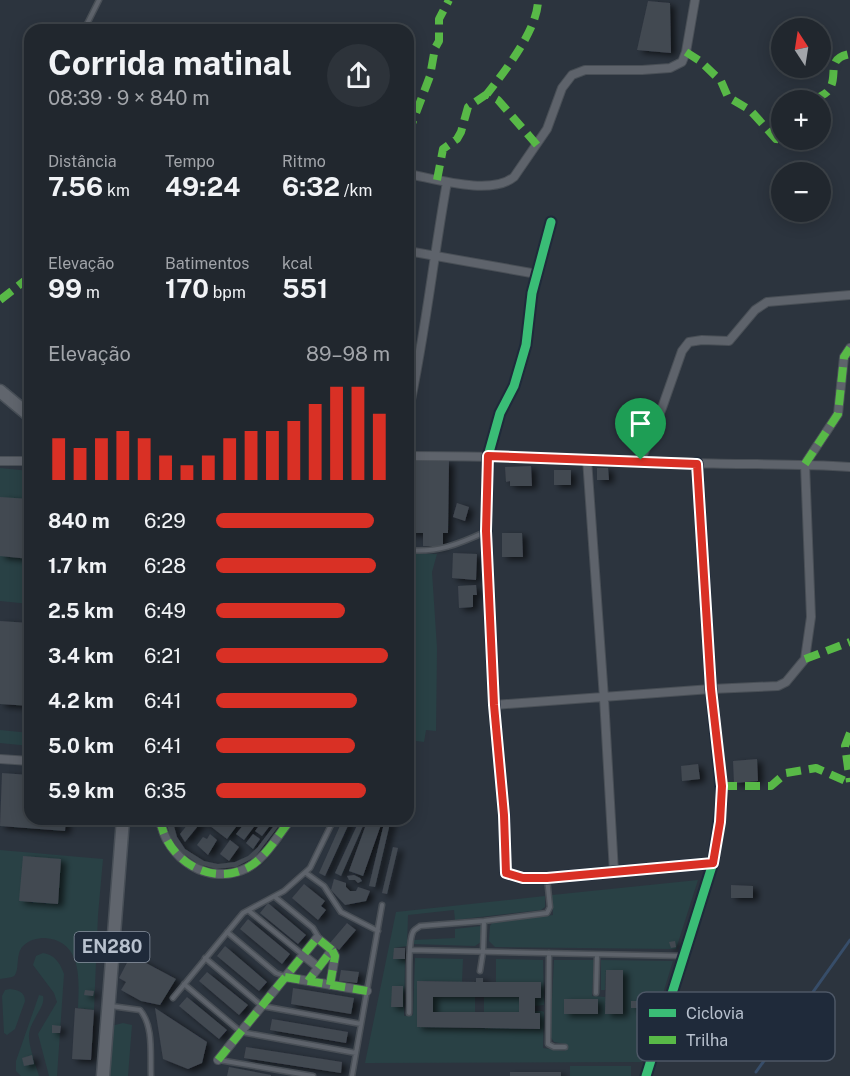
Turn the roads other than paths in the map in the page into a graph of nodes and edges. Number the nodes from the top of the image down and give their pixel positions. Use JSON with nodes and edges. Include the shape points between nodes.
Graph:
{"nodes":[{"id":1,"x":99,"y":0,"type":"edge"},
{"id":2,"x":695,"y":0,"type":"edge"},
{"id":3,"x":87,"y":24,"type":"edge"},
{"id":4,"x":414,"y":175,"type":"edge"},
{"id":5,"x":447,"y":182,"type":"junction"},
{"id":6,"x":551,"y":222,"type":"dead end"},
{"id":7,"x":414,"y":252,"type":"edge"},
{"id":8,"x":433,"y":256,"type":"junction"},
{"id":9,"x":537,"y":274,"type":"junction"},
{"id":10,"x":850,"y":295,"type":"edge"},
{"id":11,"x":850,"y":348,"type":"edge"},
{"id":12,"x":414,"y":387,"type":"edge"},
{"id":13,"x":0,"y":391,"type":"edge"},
{"id":14,"x":24,"y":411,"type":"edge"},
{"id":15,"x":414,"y":456,"type":"edge"},
{"id":16,"x":488,"y":456,"type":"junction"},
{"id":17,"x":587,"y":459,"type":"junction"},
{"id":18,"x":641,"y":460,"type":"junction"},
{"id":19,"x":0,"y":461,"type":"edge"},
{"id":20,"x":24,"y":461,"type":"edge"},
{"id":21,"x":697,"y":464,"type":"junction"},
{"id":22,"x":805,"y":464,"type":"junction"},
{"id":23,"x":850,"y":467,"type":"edge"},
{"id":24,"x":486,"y":531,"type":"junction"},
{"id":25,"x":414,"y":549,"type":"edge"},
{"id":26,"x":711,"y":689,"type":"junction"},
{"id":27,"x":604,"y":698,"type":"junction"},
{"id":28,"x":494,"y":705,"type":"junction"},
{"id":29,"x":0,"y":759,"type":"edge"},
{"id":30,"x":24,"y":761,"type":"edge"},
{"id":31,"x":122,"y":825,"type":"edge"},
{"id":32,"x":162,"y":825,"type":"edge"},
{"id":33,"x":286,"y":825,"type":"edge"},
{"id":34,"x":331,"y":825,"type":"edge"},
{"id":35,"x":713,"y":863,"type":"junction"},
{"id":36,"x":614,"y":872,"type":"junction"},
{"id":37,"x":306,"y":873,"type":"junction"},
{"id":38,"x":547,"y":878,"type":"junction"},
{"id":39,"x":275,"y":897,"type":"junction"},
{"id":40,"x":382,"y":905,"type":"dead end"},
{"id":41,"x":249,"y":911,"type":"junction"},
{"id":42,"x":484,"y":921,"type":"junction"},
{"id":43,"x":378,"y":931,"type":"junction"},
{"id":44,"x":227,"y":932,"type":"junction"},
{"id":45,"x":318,"y":938,"type":"junction"},
{"id":46,"x":332,"y":950,"type":"junction"},
{"id":47,"x":410,"y":950,"type":"junction"},
{"id":48,"x":483,"y":952,"type":"junction"},
{"id":49,"x":549,"y":953,"type":"junction"},
{"id":50,"x":597,"y":954,"type":"junction"},
{"id":51,"x":303,"y":955,"type":"junction"},
{"id":52,"x":685,"y":956,"type":"junction"},
{"id":53,"x":206,"y":958,"type":"junction"},
{"id":54,"x":318,"y":967,"type":"junction"},
{"id":55,"x":480,"y":971,"type":"dead end"},
{"id":56,"x":285,"y":976,"type":"junction"},
{"id":57,"x":308,"y":981,"type":"junction"},
{"id":58,"x":184,"y":984,"type":"junction"},
{"id":59,"x":330,"y":985,"type":"junction"},
{"id":60,"x":367,"y":991,"type":"junction"},
{"id":61,"x":673,"y":992,"type":"edge"},
{"id":62,"x":596,"y":993,"type":"dead end"},
{"id":63,"x":173,"y":998,"type":"dead end"},
{"id":64,"x":107,"y":1006,"type":"junction"},
{"id":65,"x":262,"y":1006,"type":"junction"},
{"id":66,"x":409,"y":1013,"type":"dead end"},
{"id":67,"x":361,"y":1024,"type":"junction"},
{"id":68,"x":241,"y":1032,"type":"junction"},
{"id":69,"x":565,"y":1047,"type":"dead end"},
{"id":70,"x":356,"y":1053,"type":"junction"},
{"id":71,"x":218,"y":1060,"type":"joint"},
{"id":72,"x":651,"y":1061,"type":"edge"},
{"id":73,"x":103,"y":1076,"type":"edge"},
{"id":74,"x":151,"y":1076,"type":"edge"},
{"id":75,"x":313,"y":1076,"type":"edge"},
{"id":76,"x":352,"y":1076,"type":"edge"},
{"id":77,"x":646,"y":1076,"type":"edge"}],
"edges":[{"from":1,"to":3,"type":"lane"},
{"from":2,"to":5,"type":"street","via":[[682,62],[670,68],[585,70],[572,75],[562,87],[547,129],[507,183],[494,186]]},
{"from":4,"to":5,"type":"street"},
{"from":5,"to":8,"type":"street"},
{"from":6,"to":9,"type":"street"},
{"from":7,"to":8,"type":"street"},
{"from":8,"to":9,"type":"street"},
{"from":8,"to":12,"type":"street"},
{"from":9,"to":16,"type":"street","via":[[526,345]]},
{"from":10,"to":18,"type":"street","via":[[767,302],[729,341],[689,342],[682,351]]},
{"from":11,"to":22,"type":"street","via":[[844,357],[838,414]]},
{"from":13,"to":14,"type":"main road"},
{"from":15,"to":16,"type":"street"},
{"from":16,"to":17,"type":"street"},
{"from":16,"to":24,"type":"street"},
{"from":17,"to":18,"type":"street"},
{"from":17,"to":27,"type":"street"},
{"from":18,"to":21,"type":"street"},
{"from":19,"to":20,"type":"street"},
{"from":21,"to":22,"type":"street"},
{"from":21,"to":26,"type":"street"},
{"from":22,"to":23,"type":"street"},
{"from":22,"to":26,"type":"street","via":[[811,617],[805,658],[778,686]]},
{"from":24,"to":25,"type":"lane","via":[[438,550]]},
{"from":24,"to":28,"type":"street"},
{"from":26,"to":27,"type":"street"},
{"from":26,"to":35,"type":"street","via":[[722,786]]},
{"from":27,"to":28,"type":"street"},
{"from":27,"to":36,"type":"street"},
{"from":28,"to":38,"type":"street","via":[[506,873]]},
{"from":29,"to":30,"type":"street"},
{"from":31,"to":64,"type":"main road","number":"EN280"},
{"from":32,"to":33,"type":"street","via":[[167,841],[183,861],[208,872],[224,873],[257,861]]},
{"from":34,"to":37,"type":"lane"},
{"from":35,"to":36,"type":"street"},
{"from":35,"to":52,"type":"street"},
{"from":36,"to":38,"type":"street"},
{"from":37,"to":39,"type":"lane"},
{"from":37,"to":43,"type":"lane","via":[[324,886],[341,912]]},
{"from":38,"to":42,"type":"lane","via":[[547,913]]},
{"from":39,"to":41,"type":"lane"},
{"from":39,"to":45,"type":"lane","via":[[313,928]]},
{"from":40,"to":43,"type":"lane"},
{"from":41,"to":44,"type":"lane"},
{"from":41,"to":51,"type":"lane"},
{"from":42,"to":47,"type":"lane","via":[[420,926],[413,931]]},
{"from":42,"to":48,"type":"lane"},
{"from":43,"to":60,"type":"lane"},
{"from":44,"to":53,"type":"lane"},
{"from":44,"to":56,"type":"lane","via":[[276,973]]},
{"from":45,"to":46,"type":"street"},
{"from":45,"to":51,"type":"street"},
{"from":46,"to":54,"type":"street"},
{"from":46,"to":59,"type":"street","via":[[335,956]]},
{"from":47,"to":48,"type":"lane"},
{"from":47,"to":66,"type":"lane"},
{"from":48,"to":49,"type":"lane"},
{"from":48,"to":55,"type":"lane"},
{"from":49,"to":50,"type":"lane"},
{"from":49,"to":69,"type":"lane","via":[[547,1040],[550,1046]]},
{"from":50,"to":52,"type":"lane"},
{"from":50,"to":62,"type":"lane"},
{"from":51,"to":54,"type":"street"},
{"from":51,"to":56,"type":"street"},
{"from":52,"to":61,"type":"street"},
{"from":53,"to":58,"type":"lane"},
{"from":53,"to":65,"type":"lane"},
{"from":54,"to":57,"type":"street"},
{"from":56,"to":57,"type":"street"},
{"from":56,"to":65,"type":"street"},
{"from":57,"to":59,"type":"street"},
{"from":58,"to":63,"type":"lane"},
{"from":58,"to":68,"type":"lane"},
{"from":59,"to":60,"type":"street"},
{"from":60,"to":67,"type":"lane"},
{"from":64,"to":73,"type":"main road","number":"EN280"},
{"from":64,"to":74,"type":"lane","via":[[132,1007],[146,1017]]},
{"from":65,"to":67,"type":"lane"},
{"from":65,"to":68,"type":"street"},
{"from":67,"to":70,"type":"lane"},
{"from":68,"to":70,"type":"lane"},
{"from":68,"to":71,"type":"street"},
{"from":70,"to":76,"type":"lane"},
{"from":71,"to":75,"type":"lane"},
{"from":72,"to":77,"type":"street"}]}
